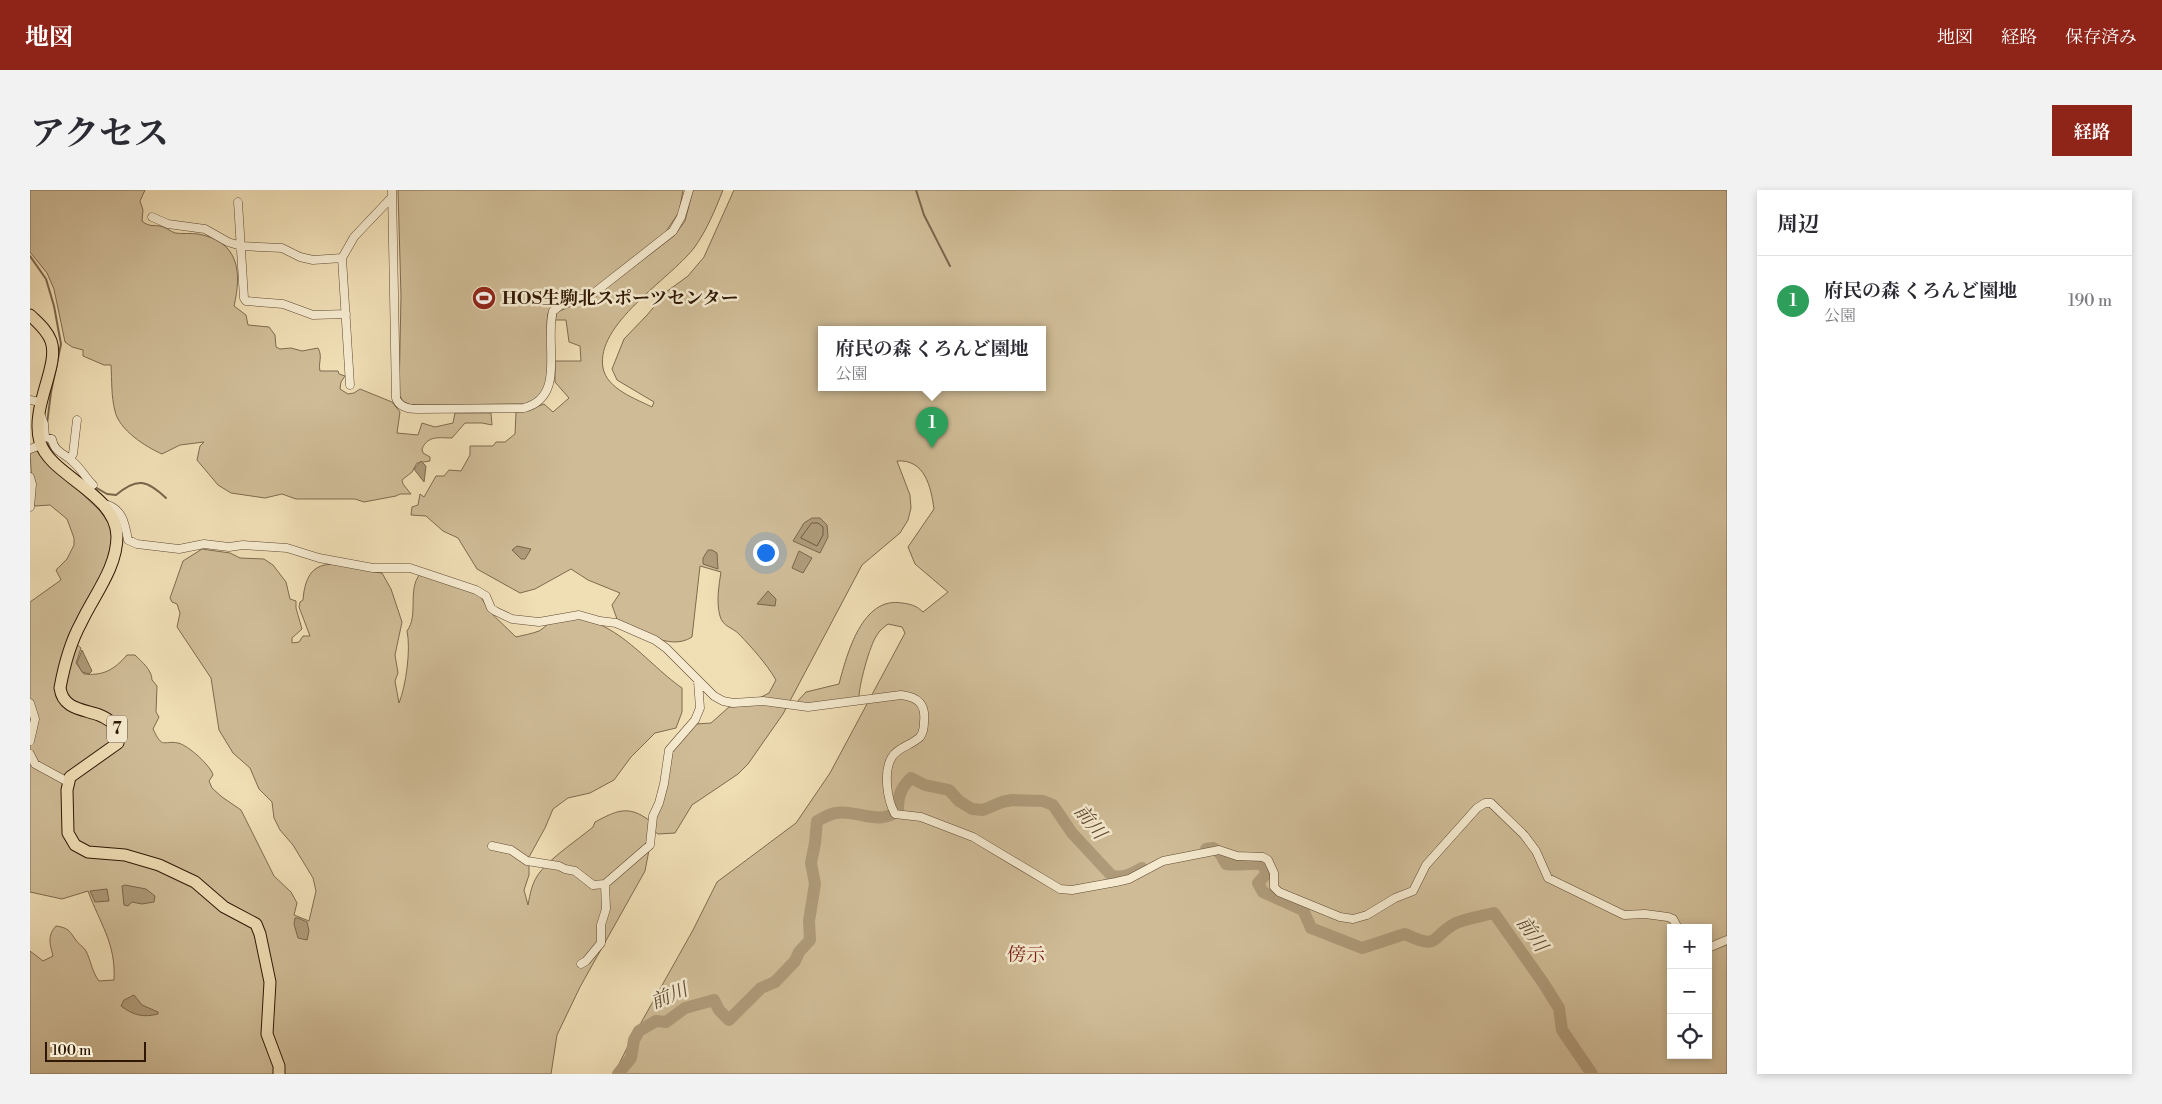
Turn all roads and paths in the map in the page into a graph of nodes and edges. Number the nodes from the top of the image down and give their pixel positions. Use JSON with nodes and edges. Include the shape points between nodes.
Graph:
{"nodes":[{"id":1,"x":689,"y":190,"type":"edge"},
{"id":2,"x":392,"y":194,"type":"edge"},
{"id":3,"x":238,"y":202,"type":"dead end"},
{"id":4,"x":152,"y":217,"type":"dead end"},
{"id":5,"x":240,"y":246,"type":"junction"},
{"id":6,"x":342,"y":258,"type":"junction"},
{"id":7,"x":346,"y":314,"type":"junction"},
{"id":8,"x":30,"y":315,"type":"edge"},
{"id":9,"x":350,"y":385,"type":"dead end"},
{"id":10,"x":36,"y":404,"type":"edge"},
{"id":11,"x":77,"y":420,"type":"dead end"},
{"id":12,"x":36,"y":447,"type":"edge"},
{"id":13,"x":70,"y":459,"type":"junction"},
{"id":14,"x":30,"y":477,"type":"edge"},
{"id":15,"x":93,"y":484,"type":"dead end"},
{"id":16,"x":103,"y":504,"type":"junction"},
{"id":17,"x":30,"y":507,"type":"edge"},
{"id":18,"x":698,"y":681,"type":"junction"},
{"id":19,"x":30,"y":703,"type":"edge"},
{"id":20,"x":30,"y":741,"type":"edge"},
{"id":21,"x":30,"y":754,"type":"edge"},
{"id":22,"x":68,"y":782,"type":"junction"},
{"id":23,"x":492,"y":846,"type":"dead end"},
{"id":24,"x":605,"y":884,"type":"junction"},
{"id":25,"x":1676,"y":924,"type":"edge"},
{"id":26,"x":1727,"y":940,"type":"edge"},
{"id":27,"x":1712,"y":946,"type":"edge"},
{"id":28,"x":581,"y":964,"type":"dead end"},
{"id":29,"x":279,"y":1074,"type":"edge"}],
"edges":[{"from":1,"to":2,"type":"street","via":[[673,231],[594,293],[562,304],[553,311],[549,389],[543,399],[524,408],[409,409],[397,402]]},
{"from":2,"to":6,"type":"street","via":[[354,237]]},
{"from":3,"to":5,"type":"street"},
{"from":4,"to":5,"type":"street","via":[[168,224],[205,230]]},
{"from":5,"to":6,"type":"street","via":[[282,248],[313,260]]},
{"from":5,"to":7,"type":"street","via":[[246,301],[283,304],[314,315]]},
{"from":6,"to":7,"type":"street"},
{"from":7,"to":9,"type":"street"},
{"from":8,"to":10,"type":"main road","number":"7","via":[[52,342],[49,369]]},
{"from":10,"to":12,"type":"main road","number":"7"},
{"from":10,"to":13,"type":"street","via":[[45,437],[52,439],[53,446]]},
{"from":11,"to":13,"type":"street"},
{"from":12,"to":16,"type":"main road","number":"7"},
{"from":13,"to":15,"type":"street"},
{"from":14,"to":17,"type":"street"},
{"from":16,"to":18,"type":"street","via":[[113,506],[121,514],[128,540],[137,544],[179,549],[204,544],[294,549],[319,558],[373,568],[410,568],[476,590],[486,596],[491,608],[512,619],[538,622],[579,615],[616,623],[666,648]]},
{"from":16,"to":22,"type":"main road","number":"7","via":[[113,518],[117,534],[114,560],[72,643],[60,688],[61,695],[74,708],[100,715],[116,725],[118,743],[76,771]]},
{"from":18,"to":24,"type":"street","via":[[700,708],[695,720],[669,750],[664,784],[653,816],[650,845]]},
{"from":18,"to":25,"type":"street","via":[[714,696],[733,703],[763,700],[818,706],[900,695],[919,701],[925,714],[921,736],[893,755],[889,764],[888,789],[894,812],[921,817],[973,837],[1060,889],[1072,890],[1129,879],[1163,861],[1216,850],[1237,856],[1263,857],[1271,864],[1274,887],[1279,892],[1340,917],[1359,919],[1413,891],[1426,865],[1477,808],[1491,803],[1524,834],[1548,878],[1624,915],[1668,917]]},
{"from":19,"to":20,"type":"street","via":[[35,719]]},
{"from":21,"to":22,"type":"street","via":[[35,764]]},
{"from":22,"to":29,"type":"main road","via":[[68,833],[80,849],[134,857],[159,865],[195,882],[224,907],[256,924],[270,982],[267,1034]]},
{"from":23,"to":24,"type":"street","via":[[511,850],[527,861],[575,871],[593,884]]},
{"from":24,"to":28,"type":"street","via":[[606,909],[601,943]]},
{"from":26,"to":27,"type":"street"}]}
